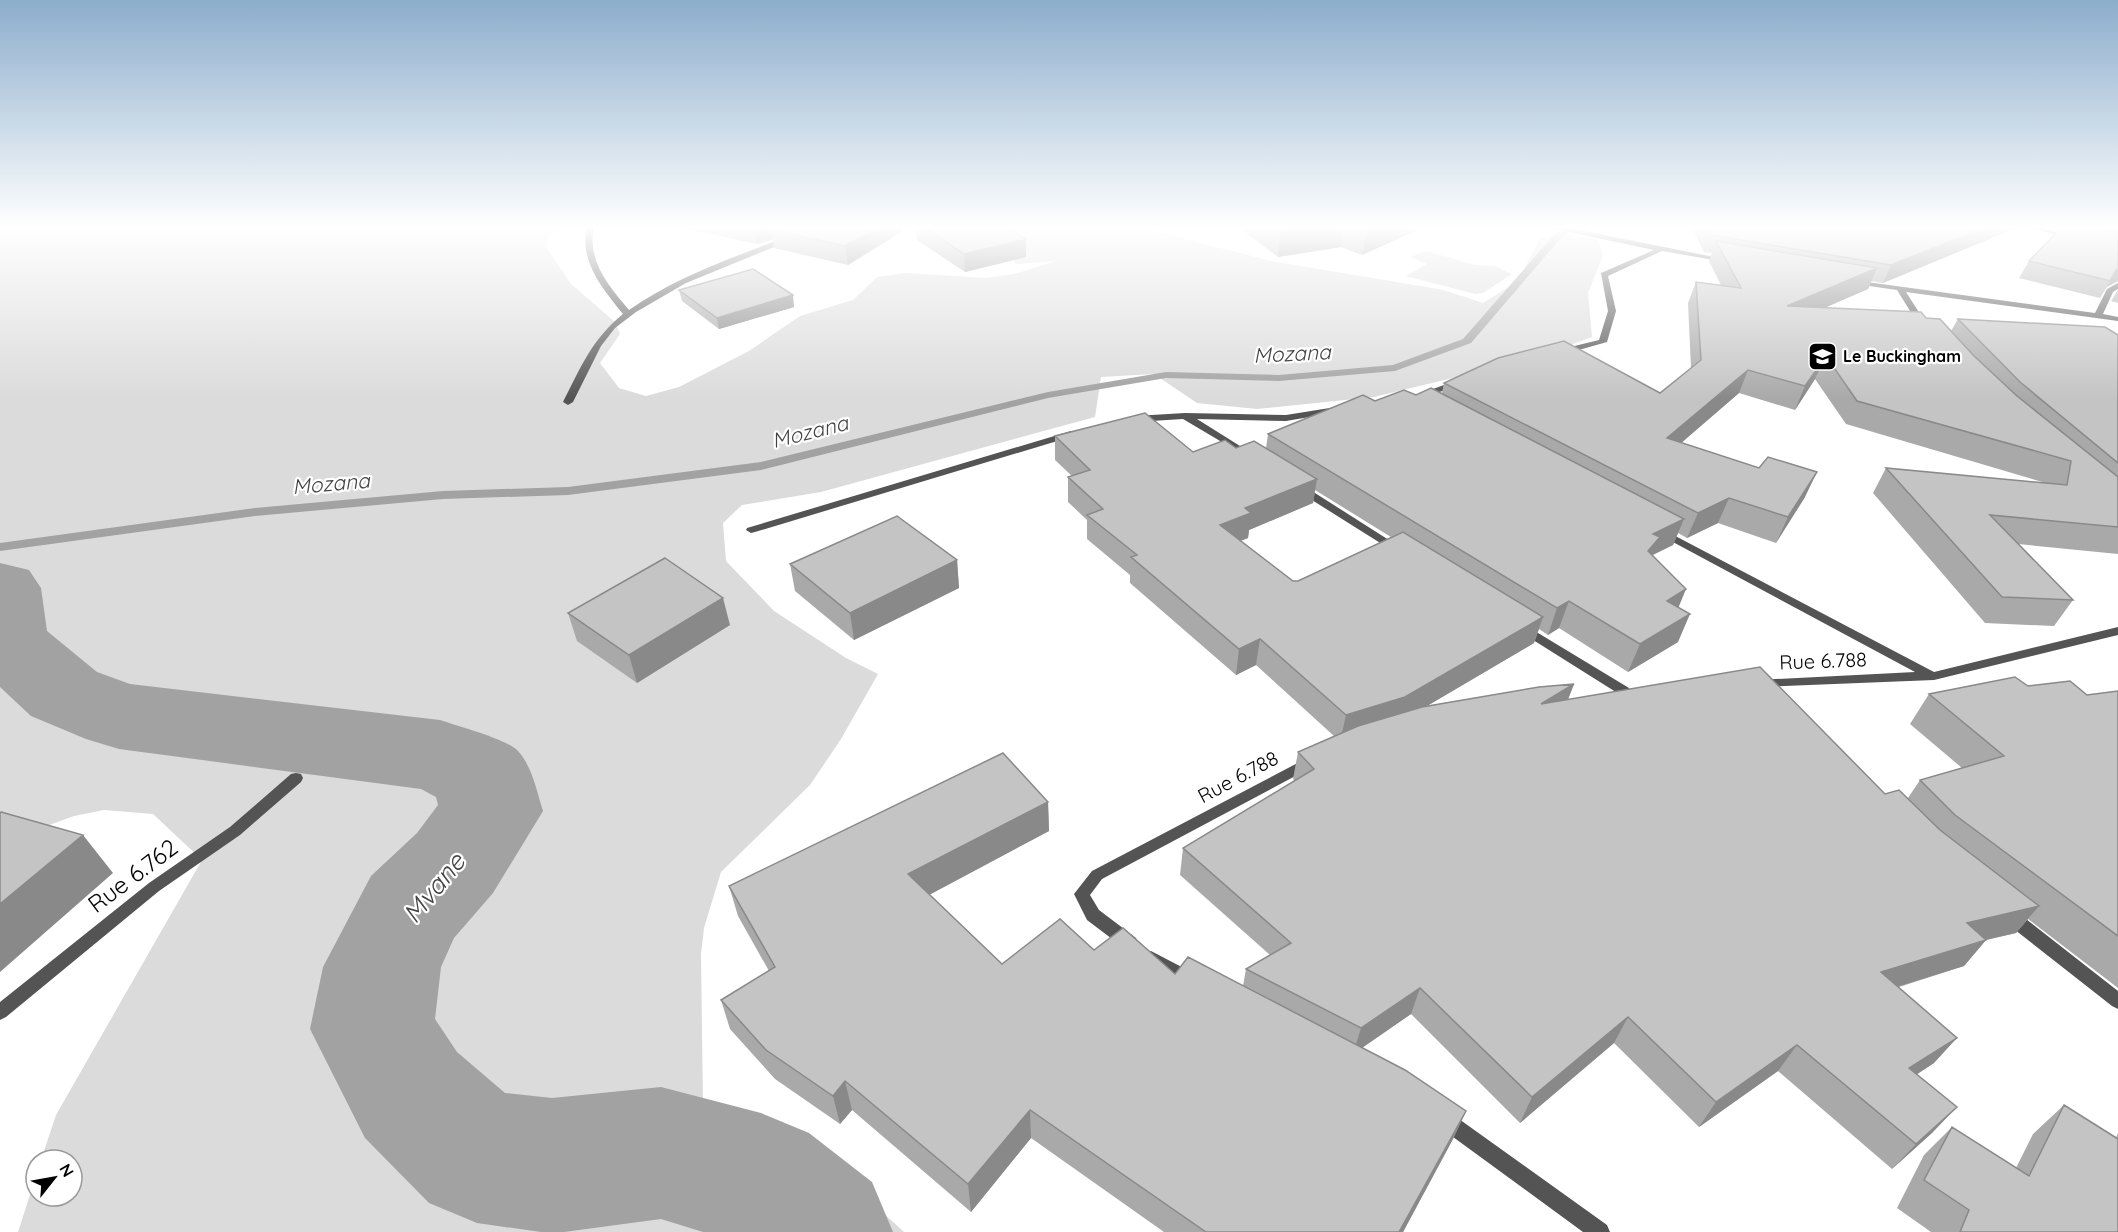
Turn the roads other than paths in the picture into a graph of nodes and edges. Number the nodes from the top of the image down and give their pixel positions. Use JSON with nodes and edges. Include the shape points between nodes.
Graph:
{"nodes":[{"id":1,"x":604,"y":284,"type":"edge"},
{"id":2,"x":681,"y":284,"type":"edge"},
{"id":3,"x":1606,"y":284,"type":"edge"},
{"id":4,"x":1870,"y":284,"type":"edge"},
{"id":5,"x":2118,"y":285,"type":"edge"},
{"id":6,"x":1901,"y":290,"type":"junction"},
{"id":7,"x":628,"y":314,"type":"junction"},
{"id":8,"x":2098,"y":316,"type":"junction"},
{"id":9,"x":2118,"y":319,"type":"edge"},
{"id":10,"x":1932,"y":335,"type":"edge"},
{"id":11,"x":1546,"y":356,"type":"edge"},
{"id":12,"x":1467,"y":380,"type":"edge"},
{"id":13,"x":568,"y":402,"type":"dead end"},
{"id":14,"x":1342,"y":409,"type":"edge"},
{"id":15,"x":1431,"y":409,"type":"edge"},
{"id":16,"x":1185,"y":416,"type":"junction"},
{"id":17,"x":1121,"y":422,"type":"edge"},
{"id":18,"x":1077,"y":433,"type":"edge"},
{"id":19,"x":1245,"y":453,"type":"edge"},
{"id":20,"x":1285,"y":478,"type":"edge"},
{"id":21,"x":1651,"y":526,"type":"edge"},
{"id":22,"x":751,"y":530,"type":"dead end"},
{"id":23,"x":1405,"y":554,"type":"edge"},
{"id":24,"x":1514,"y":622,"type":"edge"},
{"id":25,"x":2118,"y":631,"type":"edge"},
{"id":26,"x":1934,"y":676,"type":"junction"},
{"id":27,"x":1766,"y":682,"type":"junction"},
{"id":28,"x":1742,"y":684,"type":"edge"},
{"id":29,"x":1601,"y":695,"type":"edge"},
{"id":30,"x":1782,"y":699,"type":"edge"},
{"id":31,"x":1319,"y":757,"type":"edge"},
{"id":32,"x":296,"y":778,"type":"dead end"},
{"id":33,"x":2000,"y":908,"type":"edge"},
{"id":34,"x":1204,"y":987,"type":"edge"},
{"id":35,"x":2118,"y":1002,"type":"edge"},
{"id":36,"x":0,"y":1012,"type":"edge"},
{"id":37,"x":1429,"y":1109,"type":"edge"},
{"id":38,"x":1600,"y":1232,"type":"edge"}],
"edges":[{"from":1,"to":7,"type":"street"},
{"from":2,"to":7,"type":"street"},
{"from":3,"to":11,"type":"street","via":[[1612,311],[1603,342]]},
{"from":4,"to":6,"type":"street"},
{"from":5,"to":8,"type":"street","via":[[2110,291]]},
{"from":6,"to":8,"type":"street"},
{"from":6,"to":10,"type":"street"},
{"from":7,"to":13,"type":"street","via":[[598,343]]},
{"from":8,"to":9,"type":"street"},
{"from":12,"to":15,"type":"street","via":[[1411,398]]},
{"from":14,"to":16,"type":"street","via":[[1286,418]]},
{"from":16,"to":17,"type":"street"},
{"from":16,"to":19,"type":"street"},
{"from":18,"to":22,"type":"street"},
{"from":20,"to":23,"type":"street"},
{"from":21,"to":26,"type":"street"},
{"from":24,"to":29,"type":"street","via":[[1630,691]]},
{"from":25,"to":26,"type":"street","name":"Rue 6.788"},
{"from":26,"to":27,"type":"street","name":"Rue 6.788"},
{"from":27,"to":28,"type":"street","name":"Rue 6.788"},
{"from":27,"to":30,"type":"street"},
{"from":31,"to":34,"type":"street","name":"Rue 6.788","via":[[1097,875],[1083,894],[1093,915],[1144,955]]},
{"from":32,"to":36,"type":"street","name":"Rue 6.762","via":[[235,831],[154,887]]},
{"from":33,"to":35,"type":"street"},
{"from":37,"to":38,"type":"street"}]}
